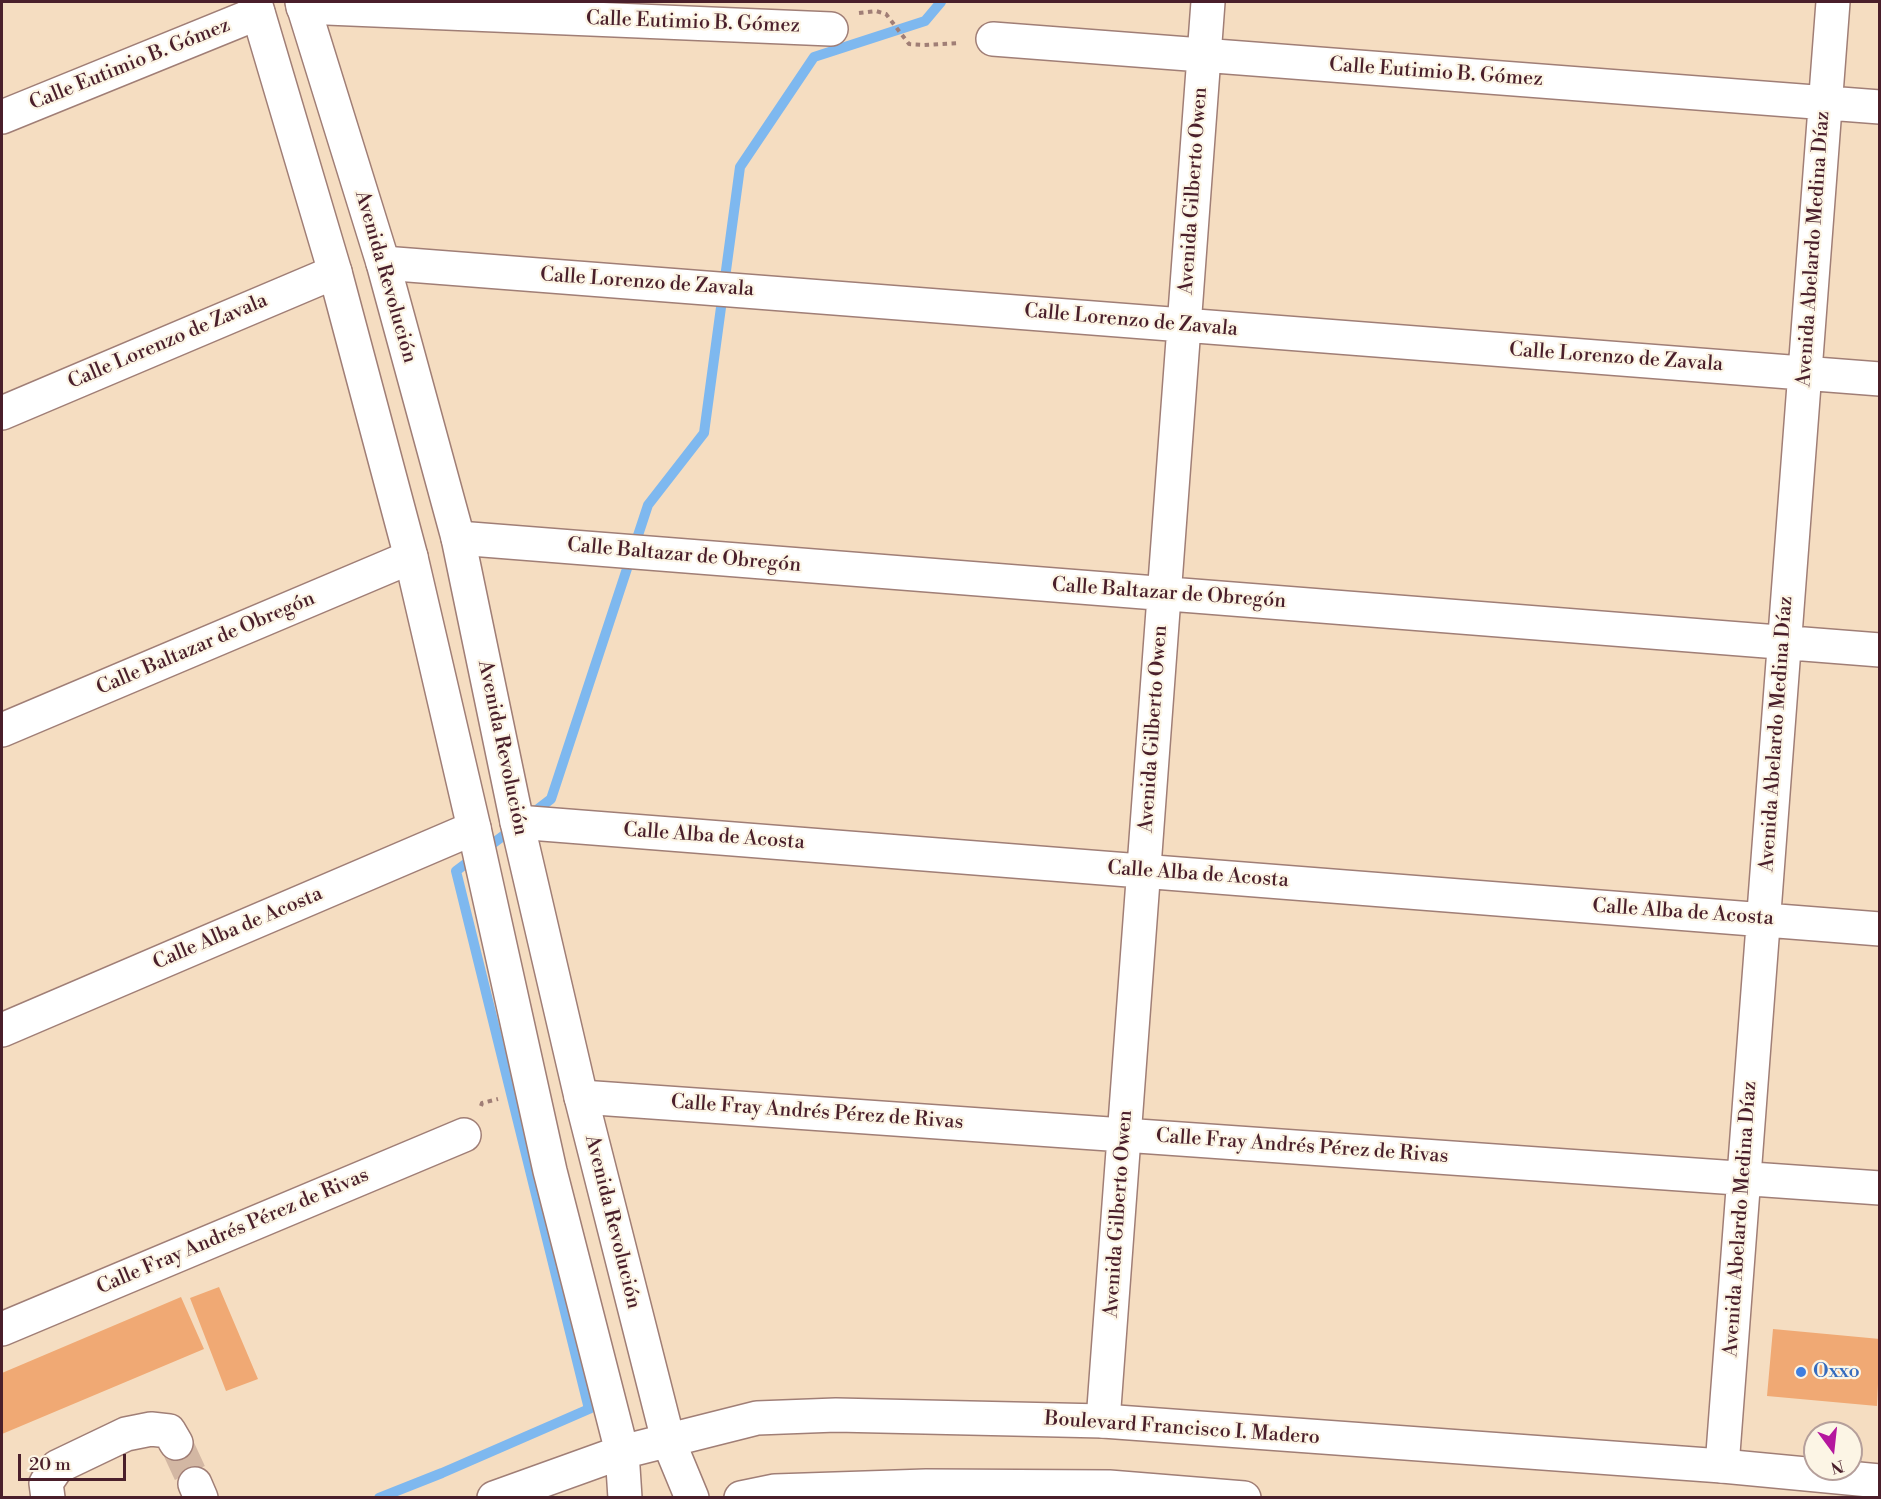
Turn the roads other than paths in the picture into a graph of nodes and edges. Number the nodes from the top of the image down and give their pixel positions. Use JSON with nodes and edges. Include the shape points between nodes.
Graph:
{"nodes":[{"id":1,"x":1208,"y":2,"type":"edge"},
{"id":2,"x":1833,"y":2,"type":"edge"},
{"id":3,"x":302,"y":4,"type":"edge"},
{"id":4,"x":256,"y":7,"type":"edge"},
{"id":5,"x":831,"y":29,"type":"dead end"},
{"id":6,"x":993,"y":39,"type":"road end"},
{"id":7,"x":1204,"y":56,"type":"junction"},
{"id":8,"x":1825,"y":103,"type":"junction"},
{"id":9,"x":1880,"y":107,"type":"edge"},
{"id":10,"x":2,"y":117,"type":"edge"},
{"id":11,"x":383,"y":263,"type":"junction"},
{"id":12,"x":334,"y":272,"type":"junction"},
{"id":13,"x":1184,"y":326,"type":"junction"},
{"id":14,"x":1805,"y":373,"type":"junction"},
{"id":15,"x":1880,"y":379,"type":"edge"},
{"id":16,"x":2,"y":413,"type":"edge"},
{"id":17,"x":458,"y":538,"type":"junction"},
{"id":18,"x":411,"y":557,"type":"junction"},
{"id":19,"x":1164,"y":594,"type":"junction"},
{"id":20,"x":1784,"y":642,"type":"junction"},
{"id":21,"x":1880,"y":650,"type":"edge"},
{"id":22,"x":2,"y":730,"type":"edge"},
{"id":23,"x":517,"y":822,"type":"junction"},
{"id":24,"x":474,"y":828,"type":"junction"},
{"id":25,"x":1144,"y":871,"type":"junction"},
{"id":26,"x":1763,"y":920,"type":"junction"},
{"id":27,"x":1880,"y":929,"type":"edge"},
{"id":28,"x":2,"y":1030,"type":"edge"},
{"id":29,"x":581,"y":1097,"type":"junction"},
{"id":30,"x":464,"y":1135,"type":"dead end"},
{"id":31,"x":1124,"y":1135,"type":"junction"},
{"id":32,"x":1744,"y":1179,"type":"junction"},
{"id":33,"x":1880,"y":1188,"type":"edge"},
{"id":34,"x":2,"y":1329,"type":"edge"},
{"id":35,"x":1103,"y":1421,"type":"junction"},
{"id":36,"x":668,"y":1440,"type":"junction"},
{"id":37,"x":176,"y":1443,"type":"tunnel mouth"},
{"id":38,"x":622,"y":1452,"type":"junction"},
{"id":39,"x":1722,"y":1466,"type":"junction"},
{"id":40,"x":1880,"y":1481,"type":"edge"},
{"id":41,"x":48,"y":1497,"type":"edge"},
{"id":42,"x":494,"y":1497,"type":"edge"},
{"id":43,"x":625,"y":1497,"type":"edge"},
{"id":44,"x":692,"y":1497,"type":"edge"},
{"id":45,"x":741,"y":1497,"type":"edge"},
{"id":46,"x":1244,"y":1497,"type":"edge"}],
"edges":[{"from":1,"to":7,"type":"street","name":"Avenida Gilberto Owen"},
{"from":2,"to":8,"type":"street","name":"Avenida Abelardo Medina Díaz"},
{"from":3,"to":5,"type":"street","name":"Calle Eutimio B. Gómez"},
{"from":3,"to":11,"type":"street","name":"Avenida Revolución"},
{"from":4,"to":10,"type":"street","name":"Calle Eutimio B. Gómez"},
{"from":4,"to":12,"type":"street"},
{"from":6,"to":7,"type":"street","name":"Calle Eutimio B. Gómez"},
{"from":7,"to":8,"type":"street","name":"Calle Eutimio B. Gómez"},
{"from":7,"to":13,"type":"street","name":"Avenida Gilberto Owen"},
{"from":8,"to":9,"type":"street","name":"Calle Eutimio B. Gómez"},
{"from":8,"to":14,"type":"street","name":"Avenida Abelardo Medina Díaz"},
{"from":11,"to":13,"type":"street","name":"Calle Lorenzo de Zavala"},
{"from":11,"to":17,"type":"street","name":"Avenida Revolución"},
{"from":12,"to":16,"type":"street","name":"Calle Lorenzo de Zavala"},
{"from":12,"to":18,"type":"street"},
{"from":13,"to":14,"type":"street","name":"Calle Lorenzo de Zavala"},
{"from":13,"to":19,"type":"street","name":"Avenida Gilberto Owen"},
{"from":14,"to":15,"type":"street","name":"Calle Lorenzo de Zavala"},
{"from":14,"to":20,"type":"street","name":"Avenida Abelardo Medina Díaz"},
{"from":17,"to":19,"type":"street","name":"Calle Baltazar de Obregón"},
{"from":17,"to":23,"type":"street","name":"Avenida Revolución"},
{"from":18,"to":22,"type":"street","name":"Calle Baltazar de Obregón"},
{"from":18,"to":24,"type":"street"},
{"from":19,"to":20,"type":"street","name":"Calle Baltazar de Obregón"},
{"from":19,"to":25,"type":"street","name":"Avenida Gilberto Owen"},
{"from":20,"to":21,"type":"street","name":"Calle Baltazar de Obregón"},
{"from":20,"to":26,"type":"street","name":"Avenida Abelardo Medina Díaz"},
{"from":23,"to":25,"type":"street","name":"Calle Alba de Acosta"},
{"from":23,"to":29,"type":"street","name":"Avenida Revolución"},
{"from":24,"to":28,"type":"street","name":"Calle Alba de Acosta"},
{"from":24,"to":38,"type":"street","via":[[550,1171]]},
{"from":25,"to":26,"type":"street","name":"Calle Alba de Acosta"},
{"from":25,"to":31,"type":"street","name":"Avenida Gilberto Owen"},
{"from":26,"to":27,"type":"street","name":"Calle Alba de Acosta"},
{"from":26,"to":32,"type":"street","name":"Avenida Abelardo Medina Díaz"},
{"from":29,"to":31,"type":"street","name":"Calle Fray Andrés Pérez de Rivas"},
{"from":29,"to":36,"type":"street","name":"Avenida Revolución"},
{"from":30,"to":34,"type":"street","name":"Calle Fray Andrés Pérez de Rivas"},
{"from":31,"to":32,"type":"street","name":"Calle Fray Andrés Pérez de Rivas"},
{"from":31,"to":35,"type":"street","name":"Avenida Gilberto Owen"},
{"from":32,"to":33,"type":"street","name":"Calle Fray Andrés Pérez de Rivas"},
{"from":32,"to":39,"type":"street","name":"Avenida Abelardo Medina Díaz"},
{"from":35,"to":36,"type":"street","name":"Boulevard Francisco I. Madero","via":[[836,1415],[757,1418]]},
{"from":35,"to":39,"type":"street","name":"Boulevard Francisco I. Madero"},
{"from":36,"to":38,"type":"street","name":"Boulevard Francisco I. Madero"},
{"from":36,"to":44,"type":"street","name":"Avenida Revolución"},
{"from":37,"to":41,"type":"street","via":[[169,1431],[151,1429],[126,1434],[57,1467],[46,1483]]},
{"from":38,"to":42,"type":"street","name":"Boulevard Francisco I. Madero"},
{"from":38,"to":43,"type":"street"},
{"from":39,"to":40,"type":"street","name":"Boulevard Francisco I. Madero"},
{"from":45,"to":46,"type":"street","via":[[774,1491],[926,1486],[1110,1487]]}]}
